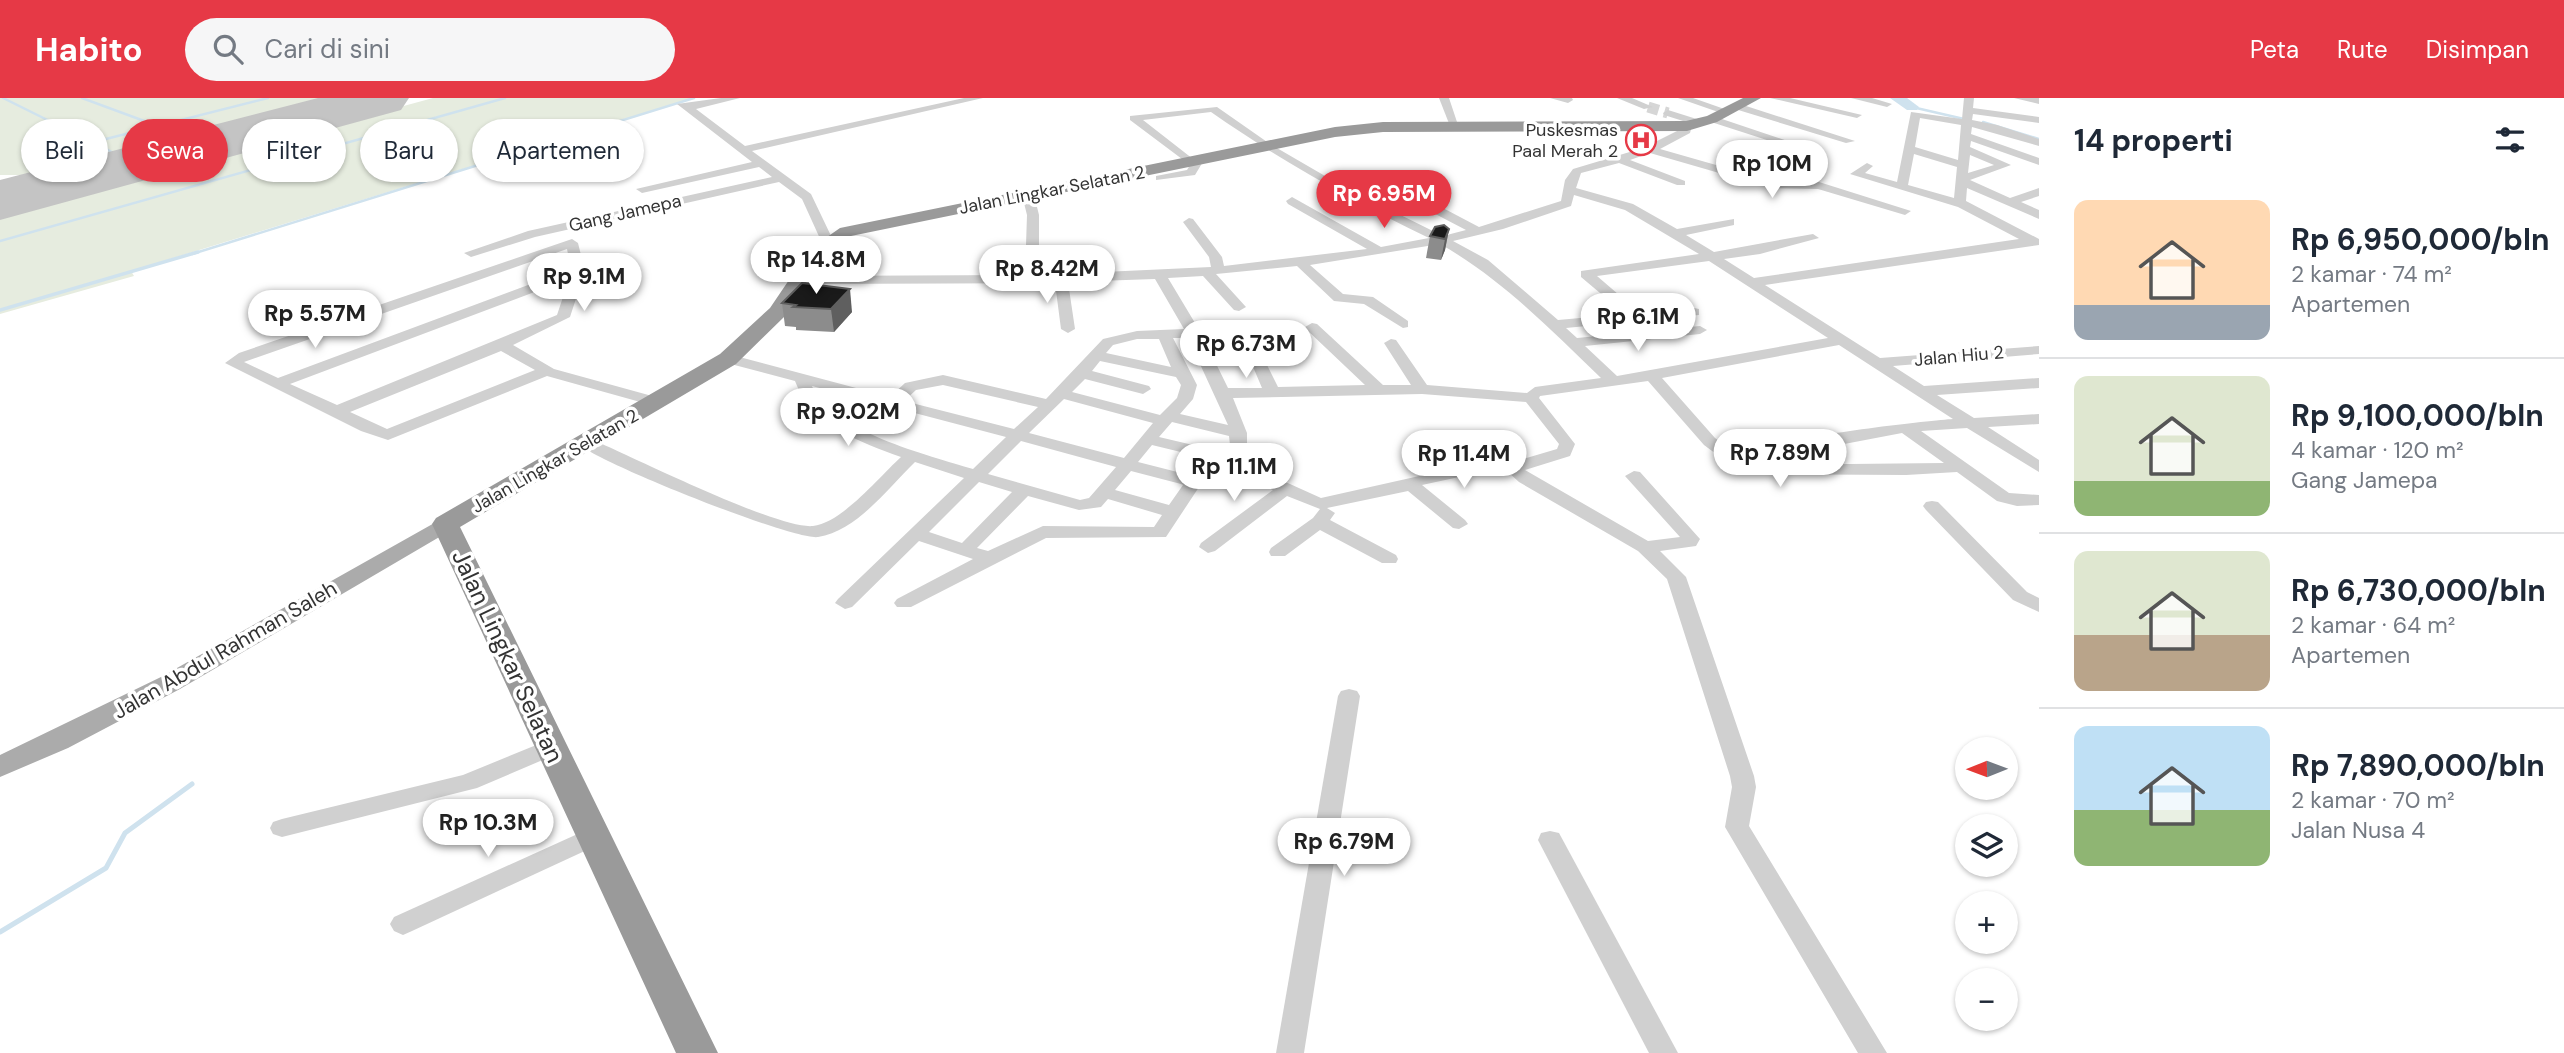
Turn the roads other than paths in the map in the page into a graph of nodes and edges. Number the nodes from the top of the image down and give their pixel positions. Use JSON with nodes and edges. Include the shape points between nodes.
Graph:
{"nodes":[{"id":1,"x":735,"y":98,"type":"edge"},
{"id":2,"x":978,"y":98,"type":"edge"},
{"id":3,"x":1197,"y":98,"type":"edge"},
{"id":4,"x":1444,"y":98,"type":"edge"},
{"id":5,"x":1555,"y":98,"type":"edge"},
{"id":6,"x":1622,"y":98,"type":"edge"},
{"id":7,"x":1683,"y":98,"type":"tunnel mouth"},
{"id":8,"x":1774,"y":98,"type":"edge"},
{"id":9,"x":1856,"y":98,"type":"edge"},
{"id":10,"x":2019,"y":98,"type":"edge"},
{"id":11,"x":1569,"y":100,"type":"dead end"},
{"id":12,"x":2039,"y":101,"type":"edge"},
{"id":13,"x":1887,"y":104,"type":"dead end"},
{"id":14,"x":1648,"y":107,"type":"tunnel mouth"},
{"id":15,"x":1213,"y":109,"type":"junction"},
{"id":16,"x":2039,"y":109,"type":"edge"},
{"id":17,"x":1668,"y":113,"type":"tunnel mouth"},
{"id":18,"x":1720,"y":114,"type":"edge"},
{"id":19,"x":1857,"y":115,"type":"dead end"},
{"id":20,"x":1967,"y":115,"type":"edge"},
{"id":21,"x":2039,"y":120,"type":"edge"},
{"id":22,"x":1455,"y":127,"type":"junction"},
{"id":23,"x":2039,"y":137,"type":"edge"},
{"id":24,"x":1850,"y":141,"type":"dead end"},
{"id":25,"x":2039,"y":143,"type":"edge"},
{"id":26,"x":1266,"y":146,"type":"junction"},
{"id":27,"x":1649,"y":149,"type":"junction"},
{"id":28,"x":1908,"y":149,"type":"junction"},
{"id":29,"x":1965,"y":149,"type":"junction"},
{"id":30,"x":1817,"y":152,"type":"dead end"},
{"id":31,"x":746,"y":153,"type":"junction"},
{"id":32,"x":1634,"y":156,"type":"junction"},
{"id":33,"x":1620,"y":160,"type":"junction"},
{"id":34,"x":1193,"y":161,"type":"junction"},
{"id":35,"x":2039,"y":162,"type":"edge"},
{"id":36,"x":762,"y":163,"type":"junction"},
{"id":37,"x":1964,"y":165,"type":"junction"},
{"id":38,"x":1867,"y":166,"type":"dead end"},
{"id":39,"x":664,"y":175,"type":"dead end"},
{"id":40,"x":1707,"y":177,"type":"dead end"},
{"id":41,"x":781,"y":178,"type":"junction"},
{"id":42,"x":1160,"y":178,"type":"dead end"},
{"id":43,"x":1962,"y":180,"type":"junction"},
{"id":44,"x":1681,"y":183,"type":"dead end"},
{"id":45,"x":1902,"y":188,"type":"junction"},
{"id":46,"x":642,"y":189,"type":"dead end"},
{"id":47,"x":1399,"y":190,"type":"dead end"},
{"id":48,"x":1570,"y":190,"type":"junction"},
{"id":49,"x":2039,"y":192,"type":"edge"},
{"id":50,"x":1028,"y":195,"type":"junction"},
{"id":51,"x":1292,"y":201,"type":"dead end"},
{"id":52,"x":2010,"y":202,"type":"junction"},
{"id":53,"x":1962,"y":204,"type":"junction"},
{"id":54,"x":1905,"y":211,"type":"dead end"},
{"id":55,"x":2039,"y":215,"type":"edge"},
{"id":56,"x":1189,"y":222,"type":"dead end"},
{"id":57,"x":1730,"y":222,"type":"dead end"},
{"id":58,"x":1477,"y":231,"type":"junction"},
{"id":59,"x":1674,"y":233,"type":"junction"},
{"id":60,"x":1813,"y":238,"type":"dead end"},
{"id":61,"x":827,"y":240,"type":"junction"},
{"id":62,"x":1442,"y":240,"type":"junction"},
{"id":63,"x":2036,"y":242,"type":"edge"},
{"id":64,"x":471,"y":253,"type":"dead end"},
{"id":65,"x":1381,"y":253,"type":"junction"},
{"id":66,"x":1710,"y":257,"type":"junction"},
{"id":67,"x":1303,"y":264,"type":"junction"},
{"id":68,"x":577,"y":268,"type":"junction"},
{"id":69,"x":1212,"y":270,"type":"junction"},
{"id":70,"x":1158,"y":273,"type":"junction"},
{"id":71,"x":1032,"y":278,"type":"junction"},
{"id":72,"x":1061,"y":278,"type":"junction"},
{"id":73,"x":801,"y":280,"type":"junction"},
{"id":74,"x":1751,"y":283,"type":"junction"},
{"id":75,"x":1239,"y":306,"type":"dead end"},
{"id":76,"x":1694,"y":312,"type":"dead end"},
{"id":77,"x":1638,"y":318,"type":"junction"},
{"id":78,"x":1403,"y":324,"type":"dead end"},
{"id":79,"x":1555,"y":325,"type":"junction"},
{"id":80,"x":1312,"y":327,"type":"dead end"},
{"id":81,"x":1068,"y":329,"type":"dead end"},
{"id":82,"x":1700,"y":330,"type":"dead end"},
{"id":83,"x":1194,"y":332,"type":"junction"},
{"id":84,"x":1164,"y":333,"type":"junction"},
{"id":85,"x":1844,"y":340,"type":"junction"},
{"id":86,"x":1391,"y":343,"type":"dead end"},
{"id":87,"x":1574,"y":343,"type":"junction"},
{"id":88,"x":502,"y":345,"type":"junction"},
{"id":89,"x":2039,"y":350,"type":"edge"},
{"id":90,"x":1255,"y":355,"type":"dead end"},
{"id":91,"x":1097,"y":356,"type":"junction"},
{"id":92,"x":728,"y":359,"type":"junction"},
{"id":93,"x":1878,"y":363,"type":"junction"},
{"id":94,"x":546,"y":371,"type":"junction"},
{"id":95,"x":1082,"y":373,"type":"junction"},
{"id":96,"x":1181,"y":374,"type":"junction"},
{"id":97,"x":1651,"y":375,"type":"junction"},
{"id":98,"x":802,"y":378,"type":"junction"},
{"id":99,"x":1613,"y":380,"type":"junction"},
{"id":100,"x":278,"y":383,"type":"junction"},
{"id":101,"x":2039,"y":383,"type":"edge"},
{"id":102,"x":1143,"y":389,"type":"dead end"},
{"id":103,"x":1422,"y":389,"type":"junction"},
{"id":104,"x":1271,"y":390,"type":"junction"},
{"id":105,"x":1380,"y":391,"type":"junction"},
{"id":106,"x":1922,"y":391,"type":"junction"},
{"id":107,"x":1223,"y":393,"type":"junction"},
{"id":108,"x":1053,"y":398,"type":"junction"},
{"id":109,"x":1531,"y":398,"type":"junction"},
{"id":110,"x":657,"y":402,"type":"junction"},
{"id":111,"x":893,"y":402,"type":"junction"},
{"id":112,"x":337,"y":411,"type":"junction"},
{"id":113,"x":1166,"y":419,"type":"junction"},
{"id":114,"x":2039,"y":419,"type":"edge"},
{"id":115,"x":1973,"y":424,"type":"junction"},
{"id":116,"x":1905,"y":427,"type":"junction"},
{"id":117,"x":1239,"y":433,"type":"junction"},
{"id":118,"x":1018,"y":436,"type":"junction"},
{"id":119,"x":1148,"y":439,"type":"junction"},
{"id":120,"x":1802,"y":443,"type":"dead end"},
{"id":121,"x":587,"y":444,"type":"junction"},
{"id":122,"x":912,"y":456,"type":"junction"},
{"id":123,"x":1238,"y":461,"type":"junction"},
{"id":124,"x":2036,"y":462,"type":"edge"},
{"id":125,"x":1125,"y":464,"type":"junction"},
{"id":126,"x":1517,"y":466,"type":"junction"},
{"id":127,"x":1963,"y":467,"type":"junction"},
{"id":128,"x":977,"y":475,"type":"junction"},
{"id":129,"x":1634,"y":476,"type":"dead end"},
{"id":130,"x":1405,"y":484,"type":"junction"},
{"id":131,"x":1025,"y":489,"type":"junction"},
{"id":132,"x":1284,"y":490,"type":"junction"},
{"id":133,"x":1096,"y":499,"type":"junction"},
{"id":134,"x":2039,"y":500,"type":"edge"},
{"id":135,"x":1332,"y":503,"type":"junction"},
{"id":136,"x":1932,"y":506,"type":"dead end"},
{"id":137,"x":1173,"y":512,"type":"junction"},
{"id":138,"x":1319,"y":522,"type":"junction"},
{"id":139,"x":446,"y":524,"type":"junction"},
{"id":140,"x":1459,"y":524,"type":"dead end"},
{"id":141,"x":1077,"y":530,"type":"junction"},
{"id":142,"x":916,"y":534,"type":"junction"},
{"id":143,"x":1208,"y":547,"type":"dead end"},
{"id":144,"x":1645,"y":547,"type":"junction"},
{"id":145,"x":965,"y":550,"type":"junction"},
{"id":146,"x":1278,"y":552,"type":"dead end"},
{"id":147,"x":989,"y":558,"type":"junction"},
{"id":148,"x":1389,"y":559,"type":"dead end"},
{"id":149,"x":845,"y":603,"type":"dead end"},
{"id":150,"x":904,"y":603,"type":"dead end"},
{"id":151,"x":2039,"y":607,"type":"edge"},
{"id":152,"x":1349,"y":696,"type":"dead end"},
{"id":153,"x":551,"y":747,"type":"junction"},
{"id":154,"x":0,"y":766,"type":"edge"},
{"id":155,"x":282,"y":828,"type":"dead end"},
{"id":156,"x":593,"y":836,"type":"junction"},
{"id":157,"x":1550,"y":840,"type":"dead end"},
{"id":158,"x":403,"y":924,"type":"dead end"},
{"id":159,"x":697,"y":1053,"type":"edge"},
{"id":160,"x":1290,"y":1053,"type":"edge"},
{"id":161,"x":1664,"y":1053,"type":"edge"},
{"id":162,"x":1873,"y":1053,"type":"edge"}],
"edges":[{"from":1,"to":31,"type":"street","via":[[685,106]]},
{"from":2,"to":31,"type":"street"},
{"from":3,"to":15,"type":"street"},
{"from":4,"to":22,"type":"street"},
{"from":5,"to":11,"type":"street"},
{"from":6,"to":14,"type":"street"},
{"from":7,"to":18,"type":"street"},
{"from":8,"to":19,"type":"street"},
{"from":9,"to":13,"type":"street"},
{"from":10,"to":12,"type":"street"},
{"from":15,"to":26,"type":"street"},
{"from":15,"to":34,"type":"street","via":[[1134,118]]},
{"from":16,"to":20,"type":"street"},
{"from":17,"to":18,"type":"street"},
{"from":18,"to":22,"type":"highway","name":"Jalan Lingkar Selatan 2"},
{"from":18,"to":24,"type":"street"},
{"from":18,"to":27,"type":"street"},
{"from":18,"to":30,"type":"street"},
{"from":20,"to":21,"type":"street"},
{"from":20,"to":23,"type":"street"},
{"from":20,"to":25,"type":"street"},
{"from":20,"to":28,"type":"street","via":[[1915,114]]},
{"from":20,"to":29,"type":"street"},
{"from":20,"to":35,"type":"street"},
{"from":22,"to":26,"type":"highway","name":"Jalan Lingkar Selatan 2","via":[[1364,128]]},
{"from":26,"to":34,"type":"highway","name":"Jalan Lingkar Selatan 2"},
{"from":26,"to":62,"type":"street","via":[[1340,190]]},
{"from":27,"to":32,"type":"street"},
{"from":27,"to":54,"type":"street","via":[[1771,184],[1819,186]]},
{"from":28,"to":37,"type":"street"},
{"from":28,"to":45,"type":"street"},
{"from":29,"to":37,"type":"street"},
{"from":29,"to":43,"type":"street","via":[[2004,166]]},
{"from":31,"to":36,"type":"street"},
{"from":31,"to":39,"type":"street"},
{"from":32,"to":33,"type":"street"},
{"from":32,"to":40,"type":"street"},
{"from":33,"to":44,"type":"street"},
{"from":33,"to":48,"type":"street","via":[[1577,171]]},
{"from":34,"to":42,"type":"street","via":[[1191,173]]},
{"from":34,"to":50,"type":"highway","name":"Jalan Lingkar Selatan 2"},
{"from":36,"to":41,"type":"street"},
{"from":36,"to":46,"type":"street"},
{"from":37,"to":43,"type":"street"},
{"from":38,"to":45,"type":"street","via":[[1856,174]]},
{"from":41,"to":61,"type":"street","via":[[807,197]]},
{"from":41,"to":64,"type":"street","name":"Gang Jamepa","via":[[532,234]]},
{"from":43,"to":52,"type":"street"},
{"from":43,"to":53,"type":"street"},
{"from":45,"to":53,"type":"street"},
{"from":47,"to":58,"type":"street"},
{"from":48,"to":58,"type":"street","via":[[1567,203]]},
{"from":48,"to":59,"type":"street","via":[[1629,207]]},
{"from":49,"to":52,"type":"street"},
{"from":50,"to":61,"type":"highway","name":"Jalan Lingkar Selatan 2","via":[[846,232]]},
{"from":50,"to":71,"type":"street","via":[[1033,215]]},
{"from":51,"to":65,"type":"street"},
{"from":52,"to":55,"type":"street"},
{"from":53,"to":63,"type":"street"},
{"from":56,"to":69,"type":"street","via":[[1215,257]]},
{"from":57,"to":59,"type":"street"},
{"from":58,"to":62,"type":"street"},
{"from":59,"to":66,"type":"street"},
{"from":60,"to":66,"type":"street"},
{"from":61,"to":73,"type":"highway","name":"Jalan Lingkar Selatan 2","via":[[816,250]]},
{"from":62,"to":65,"type":"street"},
{"from":62,"to":79,"type":"street","via":[[1483,263]]},
{"from":63,"to":74,"type":"street"},
{"from":65,"to":67,"type":"street"},
{"from":66,"to":74,"type":"street"},
{"from":66,"to":77,"type":"street","via":[[1586,274]]},
{"from":67,"to":69,"type":"street"},
{"from":67,"to":78,"type":"street","via":[[1342,300],[1368,300]]},
{"from":68,"to":88,"type":"street","via":[[563,317]]},
{"from":68,"to":100,"type":"street"},
{"from":68,"to":100,"type":"street","via":[[572,243],[233,363]]},
{"from":69,"to":70,"type":"street"},
{"from":69,"to":75,"type":"street"},
{"from":70,"to":72,"type":"street"},
{"from":70,"to":83,"type":"street"},
{"from":71,"to":72,"type":"street"},
{"from":71,"to":73,"type":"street"},
{"from":72,"to":81,"type":"street"},
{"from":73,"to":92,"type":"highway","name":"Jalan Lingkar Selatan 2","via":[[758,335]]},
{"from":74,"to":85,"type":"street"},
{"from":76,"to":77,"type":"street"},
{"from":77,"to":79,"type":"street"},
{"from":79,"to":87,"type":"street"},
{"from":80,"to":105,"type":"street"},
{"from":82,"to":87,"type":"street"},
{"from":83,"to":84,"type":"street"},
{"from":83,"to":107,"type":"street"},
{"from":84,"to":91,"type":"street","via":[[1108,342]]},
{"from":84,"to":96,"type":"street"},
{"from":85,"to":93,"type":"street"},
{"from":85,"to":97,"type":"street"},
{"from":86,"to":103,"type":"street"},
{"from":87,"to":99,"type":"street"},
{"from":88,"to":94,"type":"street"},
{"from":88,"to":112,"type":"street"},
{"from":89,"to":93,"type":"street","name":"Jalan Hiu 2"},
{"from":90,"to":104,"type":"street"},
{"from":91,"to":95,"type":"street"},
{"from":91,"to":96,"type":"street"},
{"from":92,"to":98,"type":"street"},
{"from":92,"to":110,"type":"highway","name":"Jalan Lingkar Selatan 2"},
{"from":93,"to":106,"type":"street"},
{"from":94,"to":110,"type":"street"},
{"from":94,"to":112,"type":"street","via":[[388,435]]},
{"from":95,"to":102,"type":"street"},
{"from":95,"to":108,"type":"street"},
{"from":96,"to":113,"type":"street","via":[[1189,385],[1186,400]]},
{"from":97,"to":99,"type":"street"},
{"from":97,"to":127,"type":"street","via":[[1705,435],[1749,470]]},
{"from":98,"to":111,"type":"street"},
{"from":98,"to":122,"type":"street","via":[[810,399],[820,409],[873,441]]},
{"from":99,"to":109,"type":"street","via":[[1547,389]]},
{"from":100,"to":112,"type":"street"},
{"from":101,"to":106,"type":"street"},
{"from":103,"to":105,"type":"street"},
{"from":103,"to":109,"type":"street"},
{"from":104,"to":105,"type":"street"},
{"from":104,"to":107,"type":"street"},
{"from":106,"to":115,"type":"street"},
{"from":107,"to":117,"type":"street"},
{"from":108,"to":111,"type":"street","via":[[943,380],[911,386]]},
{"from":108,"to":113,"type":"street"},
{"from":108,"to":118,"type":"street"},
{"from":109,"to":126,"type":"street","via":[[1568,449]]},
{"from":110,"to":121,"type":"highway","name":"Jalan Lingkar Selatan 2"},
{"from":111,"to":118,"type":"street"},
{"from":113,"to":117,"type":"street"},
{"from":113,"to":119,"type":"street"},
{"from":114,"to":115,"type":"street"},
{"from":115,"to":116,"type":"street"},
{"from":115,"to":124,"type":"street"},
{"from":116,"to":120,"type":"street"},
{"from":116,"to":127,"type":"street"},
{"from":117,"to":123,"type":"street"},
{"from":118,"to":125,"type":"street"},
{"from":118,"to":128,"type":"street"},
{"from":119,"to":123,"type":"street"},
{"from":119,"to":125,"type":"street"},
{"from":121,"to":122,"type":"street","via":[[722,504],[806,533],[824,529],[854,510]]},
{"from":121,"to":139,"type":"highway","name":"Jalan Lingkar Selatan 2"},
{"from":122,"to":128,"type":"street"},
{"from":123,"to":132,"type":"street","via":[[1253,475]]},
{"from":125,"to":133,"type":"street"},
{"from":125,"to":137,"type":"street","via":[[1191,482]]},
{"from":126,"to":130,"type":"street","via":[[1473,469]]},
{"from":126,"to":144,"type":"street","via":[[1516,471],[1525,478]]},
{"from":127,"to":134,"type":"street","via":[[2011,500]]},
{"from":128,"to":131,"type":"street"},
{"from":128,"to":142,"type":"street"},
{"from":129,"to":144,"type":"street","via":[[1691,539]]},
{"from":130,"to":135,"type":"street"},
{"from":130,"to":140,"type":"street","via":[[1414,486]]},
{"from":131,"to":133,"type":"street"},
{"from":131,"to":145,"type":"street"},
{"from":132,"to":135,"type":"street","via":[[1309,502]]},
{"from":132,"to":143,"type":"street"},
{"from":133,"to":137,"type":"street"},
{"from":133,"to":141,"type":"street"},
{"from":135,"to":138,"type":"street"},
{"from":136,"to":151,"type":"street","via":[[2020,596]]},
{"from":137,"to":141,"type":"street","via":[[1159,533]]},
{"from":138,"to":146,"type":"street"},
{"from":138,"to":148,"type":"street"},
{"from":139,"to":153,"type":"highway","name":"Jalan Lingkar Selatan"},
{"from":139,"to":154,"type":"main road","name":"Jalan Abdul Rahman Saleh","via":[[160,690]]},
{"from":141,"to":147,"type":"street","via":[[1043,532]]},
{"from":142,"to":145,"type":"street"},
{"from":142,"to":149,"type":"street"},
{"from":144,"to":162,"type":"street","via":[[1676,578],[1742,776],[1737,827]]},
{"from":145,"to":147,"type":"street"},
{"from":147,"to":150,"type":"street"},
{"from":152,"to":160,"type":"street"},
{"from":153,"to":155,"type":"street","via":[[469,782]]},
{"from":153,"to":156,"type":"highway","name":"Jalan Lingkar Selatan"},
{"from":156,"to":158,"type":"street"},
{"from":156,"to":159,"type":"highway","name":"Jalan Lingkar Selatan"},
{"from":157,"to":161,"type":"street"}]}
